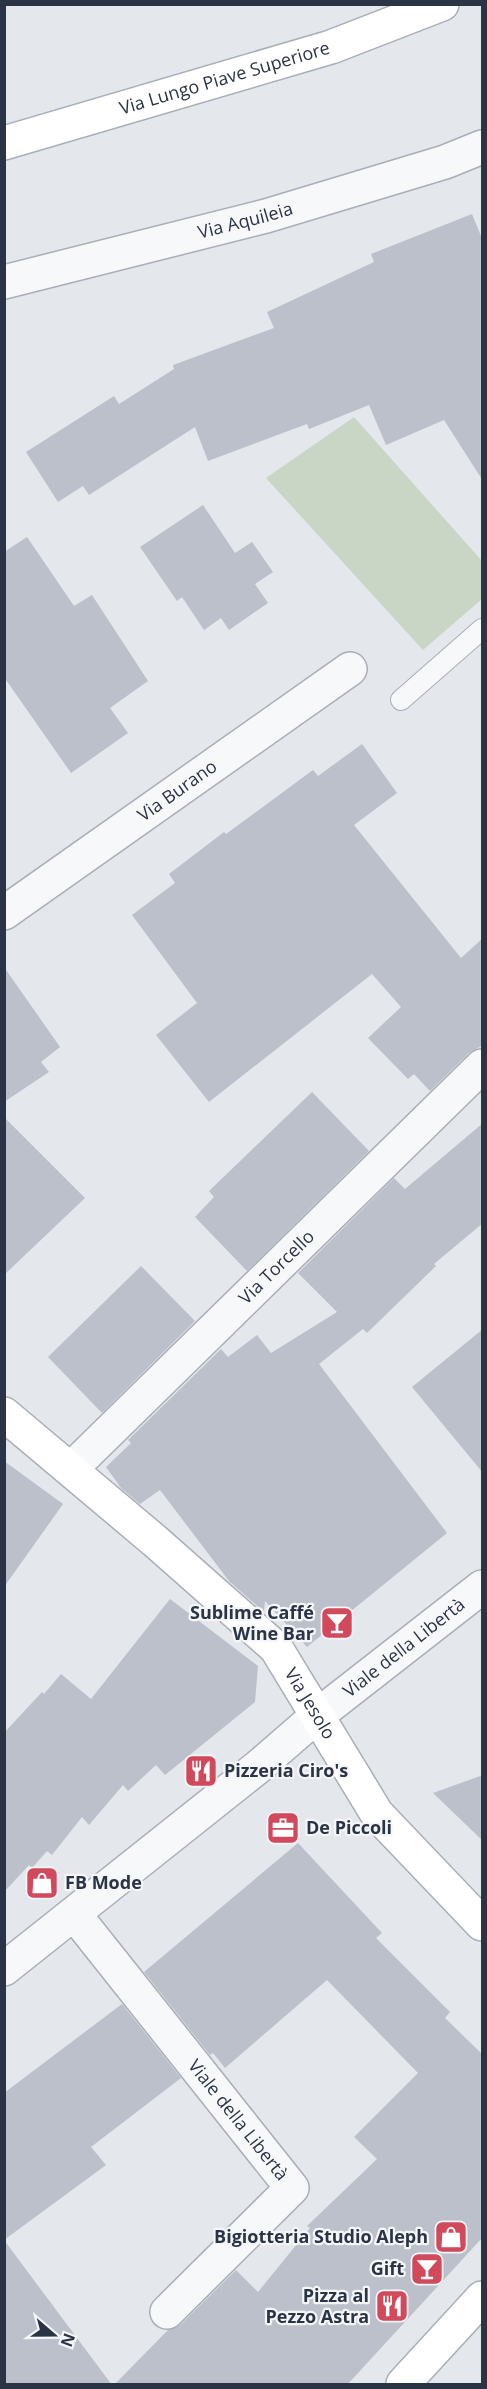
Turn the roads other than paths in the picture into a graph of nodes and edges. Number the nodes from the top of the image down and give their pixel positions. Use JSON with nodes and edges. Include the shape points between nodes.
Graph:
{"nodes":[{"id":1,"x":442,"y":4,"type":"edge"},
{"id":2,"x":4,"y":142,"type":"edge"},
{"id":3,"x":483,"y":147,"type":"edge"},
{"id":4,"x":4,"y":282,"type":"edge"},
{"id":5,"x":483,"y":629,"type":"edge"},
{"id":6,"x":350,"y":669,"type":"dead end"},
{"id":7,"x":401,"y":700,"type":"dead end"},
{"id":8,"x":4,"y":913,"type":"edge"},
{"id":9,"x":483,"y":1066,"type":"edge"},
{"id":10,"x":4,"y":1414,"type":"edge"},
{"id":11,"x":70,"y":1469,"type":"junction"},
{"id":12,"x":483,"y":1587,"type":"edge"},
{"id":13,"x":318,"y":1714,"type":"junction"},
{"id":14,"x":75,"y":1915,"type":"junction"},
{"id":15,"x":483,"y":1924,"type":"edge"},
{"id":16,"x":4,"y":1969,"type":"edge"},
{"id":17,"x":483,"y":2298,"type":"edge"},
{"id":18,"x":167,"y":2312,"type":"dead end"},
{"id":19,"x":402,"y":2385,"type":"edge"}],
"edges":[{"from":1,"to":2,"type":"street","name":"Via Lungo Piave Superiore","via":[[331,47]]},
{"from":3,"to":4,"type":"street","name":"Via Aquileia","via":[[446,162],[266,216]]},
{"from":5,"to":7,"type":"lane"},
{"from":6,"to":8,"type":"street","name":"Via Burano"},
{"from":9,"to":11,"type":"street","name":"Via Torcello"},
{"from":10,"to":11,"type":"street","name":"Via Jesolo"},
{"from":11,"to":13,"type":"street","name":"Via Jesolo","via":[[276,1648]]},
{"from":12,"to":13,"type":"street","name":"Viale della Libertà"},
{"from":13,"to":14,"type":"street","name":"Viale della Libertà"},
{"from":13,"to":15,"type":"street","name":"Via Jesolo","via":[[377,1814]]},
{"from":14,"to":16,"type":"street","name":"Viale della Libertà"},
{"from":14,"to":18,"type":"street","name":"Viale della Libertà","via":[[292,2188]]},
{"from":17,"to":19,"type":"street"}]}
